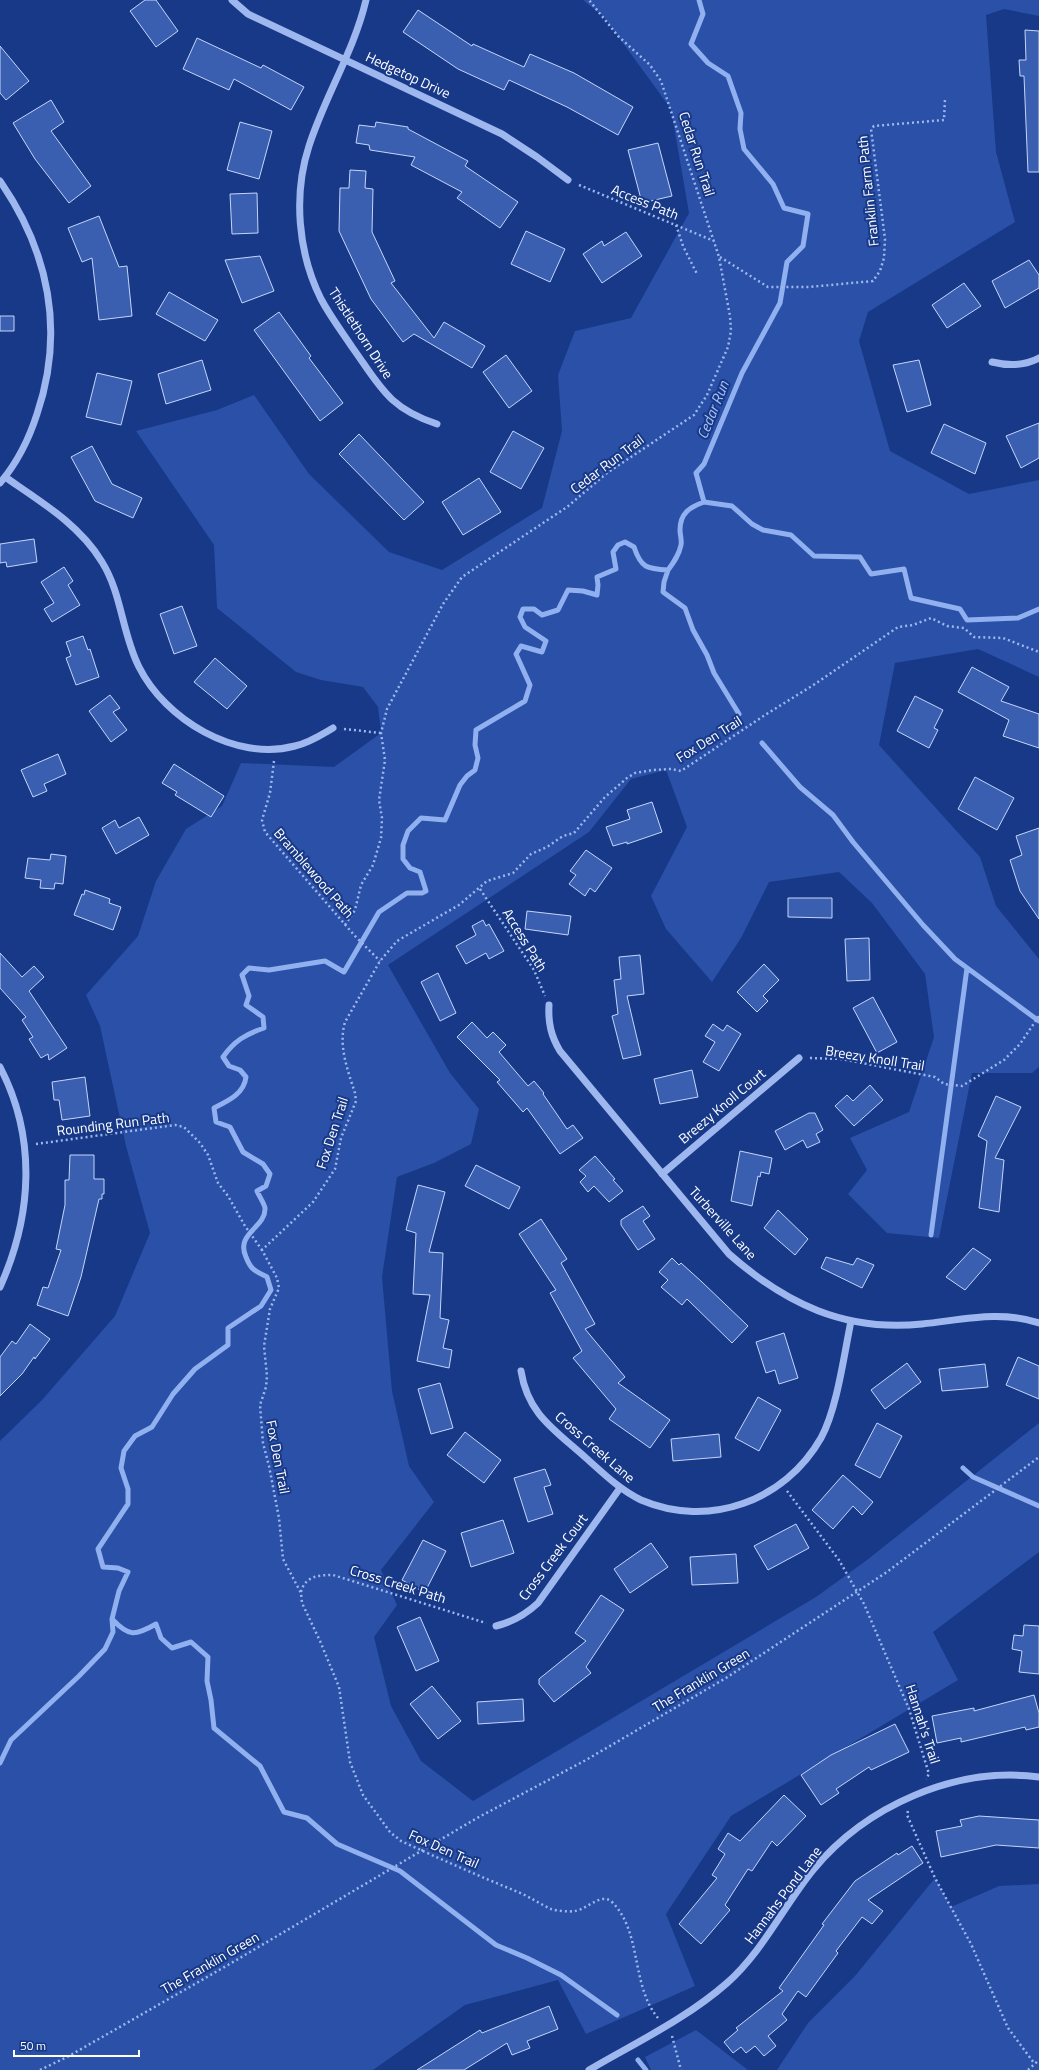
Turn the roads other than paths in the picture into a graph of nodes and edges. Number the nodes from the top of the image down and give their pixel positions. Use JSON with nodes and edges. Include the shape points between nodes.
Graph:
{"nodes":[{"id":1,"x":232,"y":0,"type":"edge"},
{"id":2,"x":366,"y":0,"type":"edge"},
{"id":3,"x":346,"y":60,"type":"junction"},
{"id":4,"x":568,"y":180,"type":"road end"},
{"id":5,"x":0,"y":181,"type":"edge"},
{"id":6,"x":1039,"y":358,"type":"edge"},
{"id":7,"x":992,"y":362,"type":"dead end"},
{"id":8,"x":437,"y":424,"type":"dead end"},
{"id":9,"x":5,"y":477,"type":"junction"},
{"id":10,"x":0,"y":483,"type":"edge"},
{"id":11,"x":333,"y":728,"type":"road end"},
{"id":12,"x":548,"y":1005,"type":"road end"},
{"id":13,"x":799,"y":1058,"type":"road end"},
{"id":14,"x":0,"y":1067,"type":"edge"},
{"id":15,"x":662,"y":1174,"type":"junction"},
{"id":16,"x":0,"y":1287,"type":"edge"},
{"id":17,"x":851,"y":1321,"type":"junction"},
{"id":18,"x":1039,"y":1323,"type":"edge"},
{"id":19,"x":521,"y":1371,"type":"dead end"},
{"id":20,"x":620,"y":1488,"type":"junction"},
{"id":21,"x":496,"y":1626,"type":"road end"},
{"id":22,"x":1039,"y":1777,"type":"edge"},
{"id":23,"x":589,"y":2070,"type":"edge"}],
"edges":[{"from":1,"to":3,"type":"street","name":"Hedgetop Drive","via":[[248,14]]},
{"from":2,"to":3,"type":"street","name":"Thistlethorn Drive"},
{"from":3,"to":4,"type":"street","name":"Hedgetop Drive","via":[[502,134]]},
{"from":3,"to":8,"type":"street","name":"Thistlethorn Drive","via":[[308,147],[301,180],[299,205],[305,256],[322,300],[386,395],[401,408]]},
{"from":5,"to":9,"type":"street","via":[[25,222],[36,247],[49,302],[52,336],[42,400],[31,431],[17,460]]},
{"from":6,"to":7,"type":"street","via":[[1021,364],[1006,365]]},
{"from":9,"to":10,"type":"street"},
{"from":9,"to":11,"type":"street","via":[[55,512],[93,548],[114,586],[131,650],[139,668],[155,692],[172,710],[200,730],[254,748],[275,749],[295,746],[315,739]]},
{"from":12,"to":15,"type":"street","name":"Turberville Lane","via":[[552,1036],[560,1051]]},
{"from":13,"to":15,"type":"street","name":"Breezy Knoll Court"},
{"from":14,"to":16,"type":"street","via":[[16,1107],[26,1168],[26,1200],[21,1231]]},
{"from":15,"to":17,"type":"street","name":"Turberville Lane","via":[[730,1254],[755,1276],[779,1293],[806,1307]]},
{"from":17,"to":18,"type":"street","name":"Turberville Lane","via":[[906,1325],[989,1316],[1013,1317]]},
{"from":17,"to":20,"type":"street","name":"Cross Creek Lane","via":[[831,1414],[822,1437],[809,1457],[782,1483],[752,1501],[710,1511],[685,1511],[662,1507]]},
{"from":19,"to":20,"type":"street","name":"Cross Creek Lane","via":[[530,1403],[541,1417]]},
{"from":20,"to":21,"type":"street","name":"Cross Creek Court","via":[[538,1603],[525,1614]]},
{"from":22,"to":23,"type":"street","name":"Hannahs Pond Lane","via":[[1011,1775],[946,1784],[915,1795],[873,1817],[836,1847],[813,1870],[755,1954],[728,1982],[698,2006]]}]}
